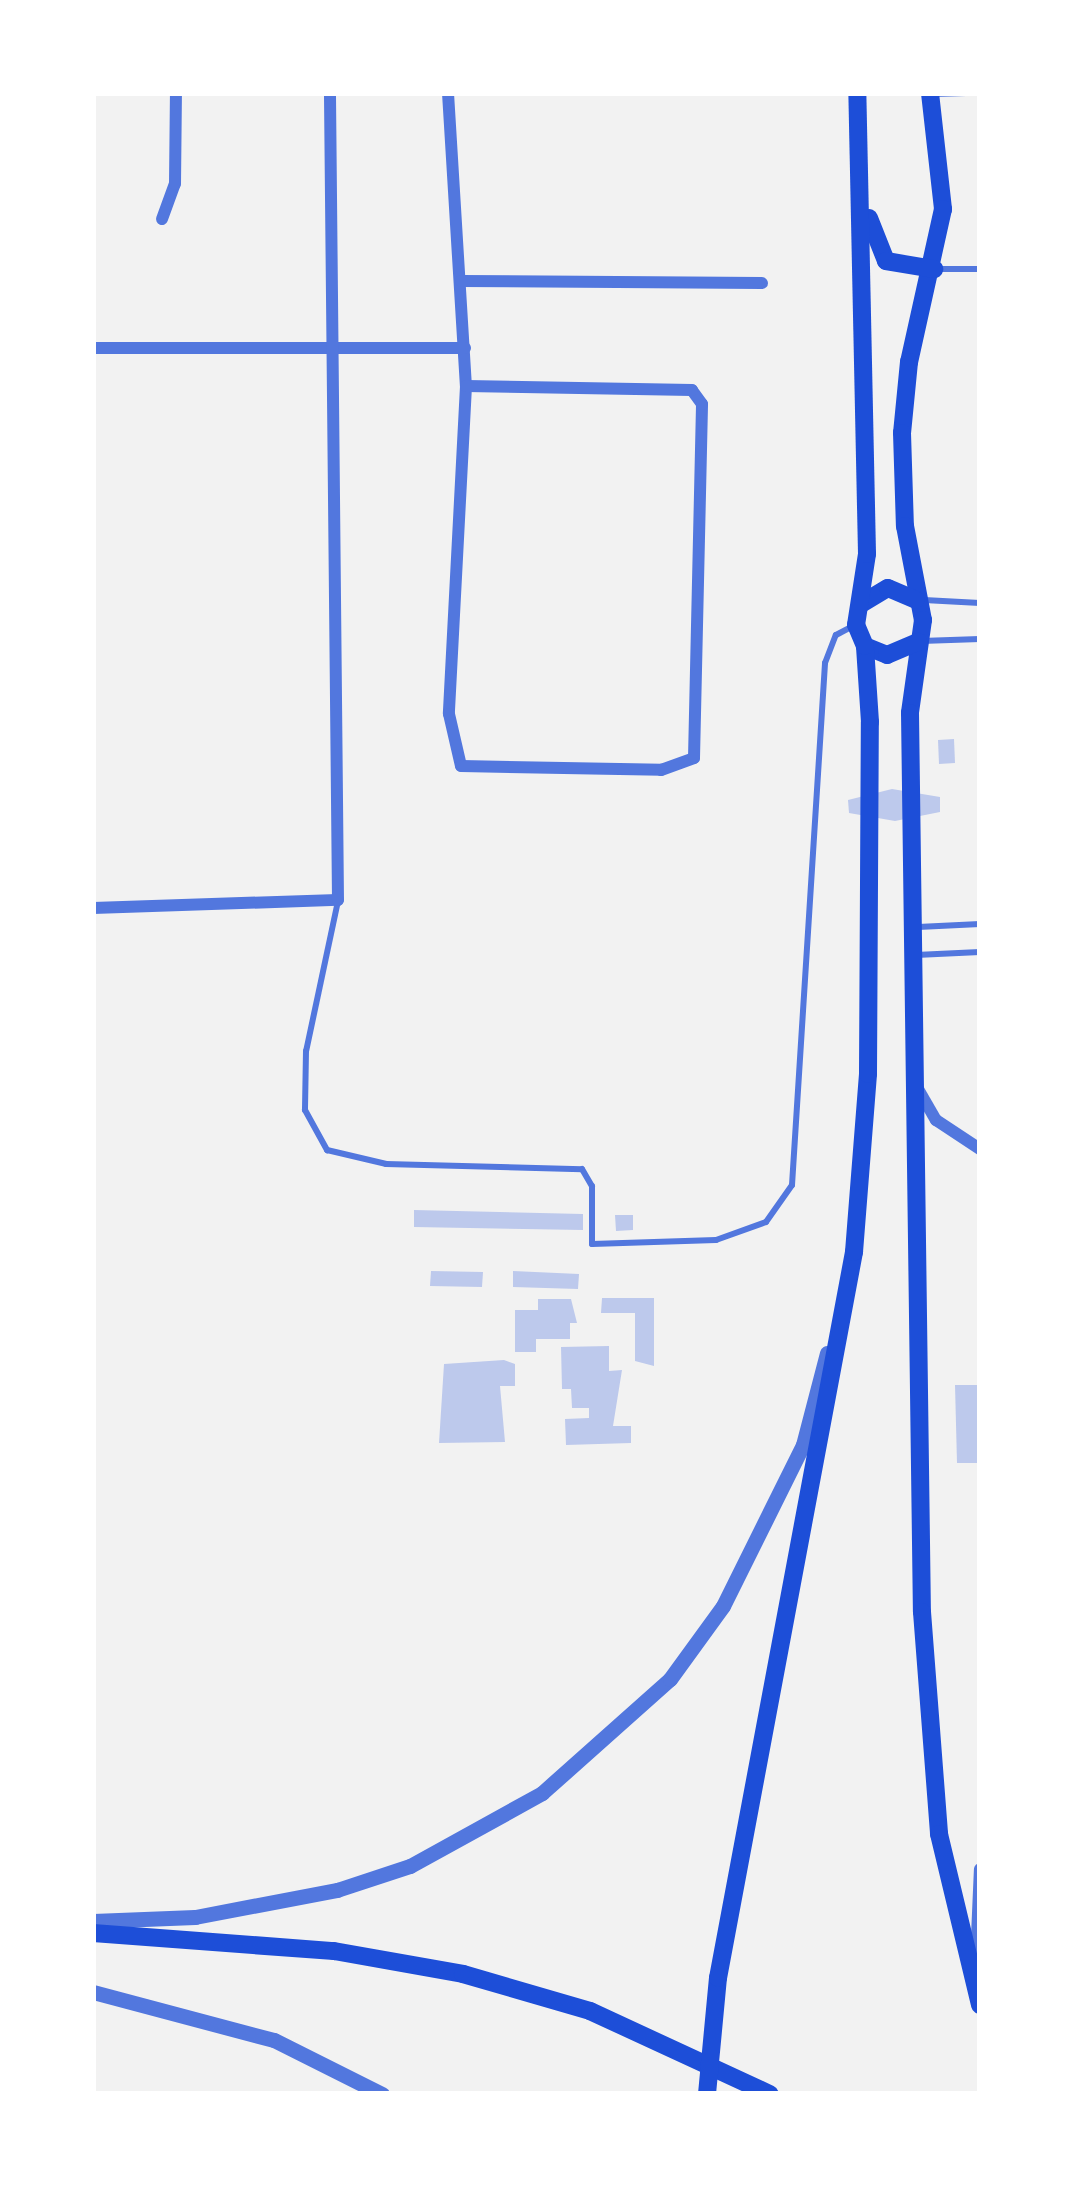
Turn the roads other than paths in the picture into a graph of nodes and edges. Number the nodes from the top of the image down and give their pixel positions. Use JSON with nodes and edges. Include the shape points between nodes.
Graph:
{"nodes":[{"id":1,"x":176,"y":93,"type":"edge"},
{"id":2,"x":330,"y":93,"type":"edge"},
{"id":3,"x":448,"y":93,"type":"edge"},
{"id":4,"x":967,"y":93,"type":"edge"},
{"id":5,"x":929,"y":94,"type":"edge"},
{"id":6,"x":859,"y":96,"type":"edge"},
{"id":7,"x":863,"y":196,"type":"junction"},
{"id":8,"x":162,"y":219,"type":"dead end"},
{"id":9,"x":980,"y":268,"type":"edge"},
{"id":10,"x":934,"y":269,"type":"junction"},
{"id":11,"x":461,"y":280,"type":"junction"},
{"id":12,"x":762,"y":284,"type":"dead end"},
{"id":13,"x":332,"y":346,"type":"junction"},
{"id":14,"x":93,"y":348,"type":"edge"},
{"id":15,"x":464,"y":348,"type":"junction"},
{"id":16,"x":466,"y":386,"type":"junction"},
{"id":17,"x":916,"y":600,"type":"junction"},
{"id":18,"x":980,"y":603,"type":"edge"},
{"id":19,"x":861,"y":604,"type":"junction"},
{"id":20,"x":856,"y":625,"type":"junction"},
{"id":21,"x":980,"y":639,"type":"edge"},
{"id":22,"x":918,"y":642,"type":"junction"},
{"id":23,"x":865,"y":646,"type":"junction"},
{"id":24,"x":338,"y":900,"type":"junction"},
{"id":25,"x":93,"y":908,"type":"edge"},
{"id":26,"x":980,"y":924,"type":"edge"},
{"id":27,"x":912,"y":927,"type":"junction"},
{"id":28,"x":980,"y":952,"type":"edge"},
{"id":29,"x":913,"y":956,"type":"junction"},
{"id":30,"x":914,"y":1075,"type":"junction"},
{"id":31,"x":980,"y":1149,"type":"edge"},
{"id":32,"x":854,"y":1252,"type":"junction"},
{"id":33,"x":980,"y":1870,"type":"edge"},
{"id":34,"x":93,"y":1921,"type":"edge"},
{"id":35,"x":93,"y":1934,"type":"edge"},
{"id":36,"x":980,"y":1978,"type":"edge"},
{"id":37,"x":93,"y":1992,"type":"edge"},
{"id":38,"x":980,"y":2005,"type":"edge"},
{"id":39,"x":382,"y":2094,"type":"edge"},
{"id":40,"x":707,"y":2094,"type":"edge"},
{"id":41,"x":770,"y":2094,"type":"edge"}],
"edges":[{"from":1,"to":8,"type":"street","via":[[175,184]]},
{"from":2,"to":13,"type":"street"},
{"from":3,"to":11,"type":"street"},
{"from":4,"to":5,"type":"lane"},
{"from":5,"to":10,"type":"main road","via":[[943,174]]},
{"from":6,"to":7,"type":"main road"},
{"from":7,"to":10,"type":"main road","via":[[886,261]]},
{"from":7,"to":19,"type":"main road"},
{"from":9,"to":10,"type":"lane"},
{"from":10,"to":17,"type":"main road","via":[[908,362],[902,433]]},
{"from":11,"to":12,"type":"street"},
{"from":11,"to":15,"type":"street"},
{"from":13,"to":14,"type":"street"},
{"from":13,"to":15,"type":"street"},
{"from":13,"to":24,"type":"street"},
{"from":15,"to":16,"type":"street"},
{"from":16,"to":16,"type":"street","via":[[449,714],[461,766],[661,770],[694,758],[702,404],[692,390]]},
{"from":17,"to":18,"type":"lane"},
{"from":17,"to":19,"type":"main road","via":[[887,588]]},
{"from":17,"to":22,"type":"main road","via":[[923,620]]},
{"from":19,"to":20,"type":"main road"},
{"from":20,"to":23,"type":"main road"},
{"from":20,"to":24,"type":"lane","via":[[836,635],[825,663],[792,1185],[766,1222],[697,1243],[592,1244],[592,1186],[582,1169],[386,1164],[327,1150],[305,1110],[306,1051]]},
{"from":21,"to":22,"type":"lane"},
{"from":22,"to":23,"type":"main road","via":[[887,656]]},
{"from":22,"to":27,"type":"main road","via":[[910,712]]},
{"from":23,"to":32,"type":"main road","via":[[870,982]]},
{"from":24,"to":25,"type":"street"},
{"from":26,"to":27,"type":"lane"},
{"from":27,"to":29,"type":"main road"},
{"from":28,"to":29,"type":"lane"},
{"from":29,"to":30,"type":"main road"},
{"from":30,"to":31,"type":"street","via":[[937,1120]]},
{"from":30,"to":38,"type":"main road","via":[[928,1745],[955,1924]]},
{"from":32,"to":34,"type":"street","via":[[803,1445],[767,1528],[670,1679],[609,1738],[542,1793],[410,1866],[268,1907]]},
{"from":32,"to":40,"type":"main road","via":[[718,1978]]},
{"from":33,"to":36,"type":"street"},
{"from":35,"to":41,"type":"main road","via":[[334,1951],[463,1974],[590,2011]]},
{"from":37,"to":39,"type":"street","via":[[274,2040]]}]}
